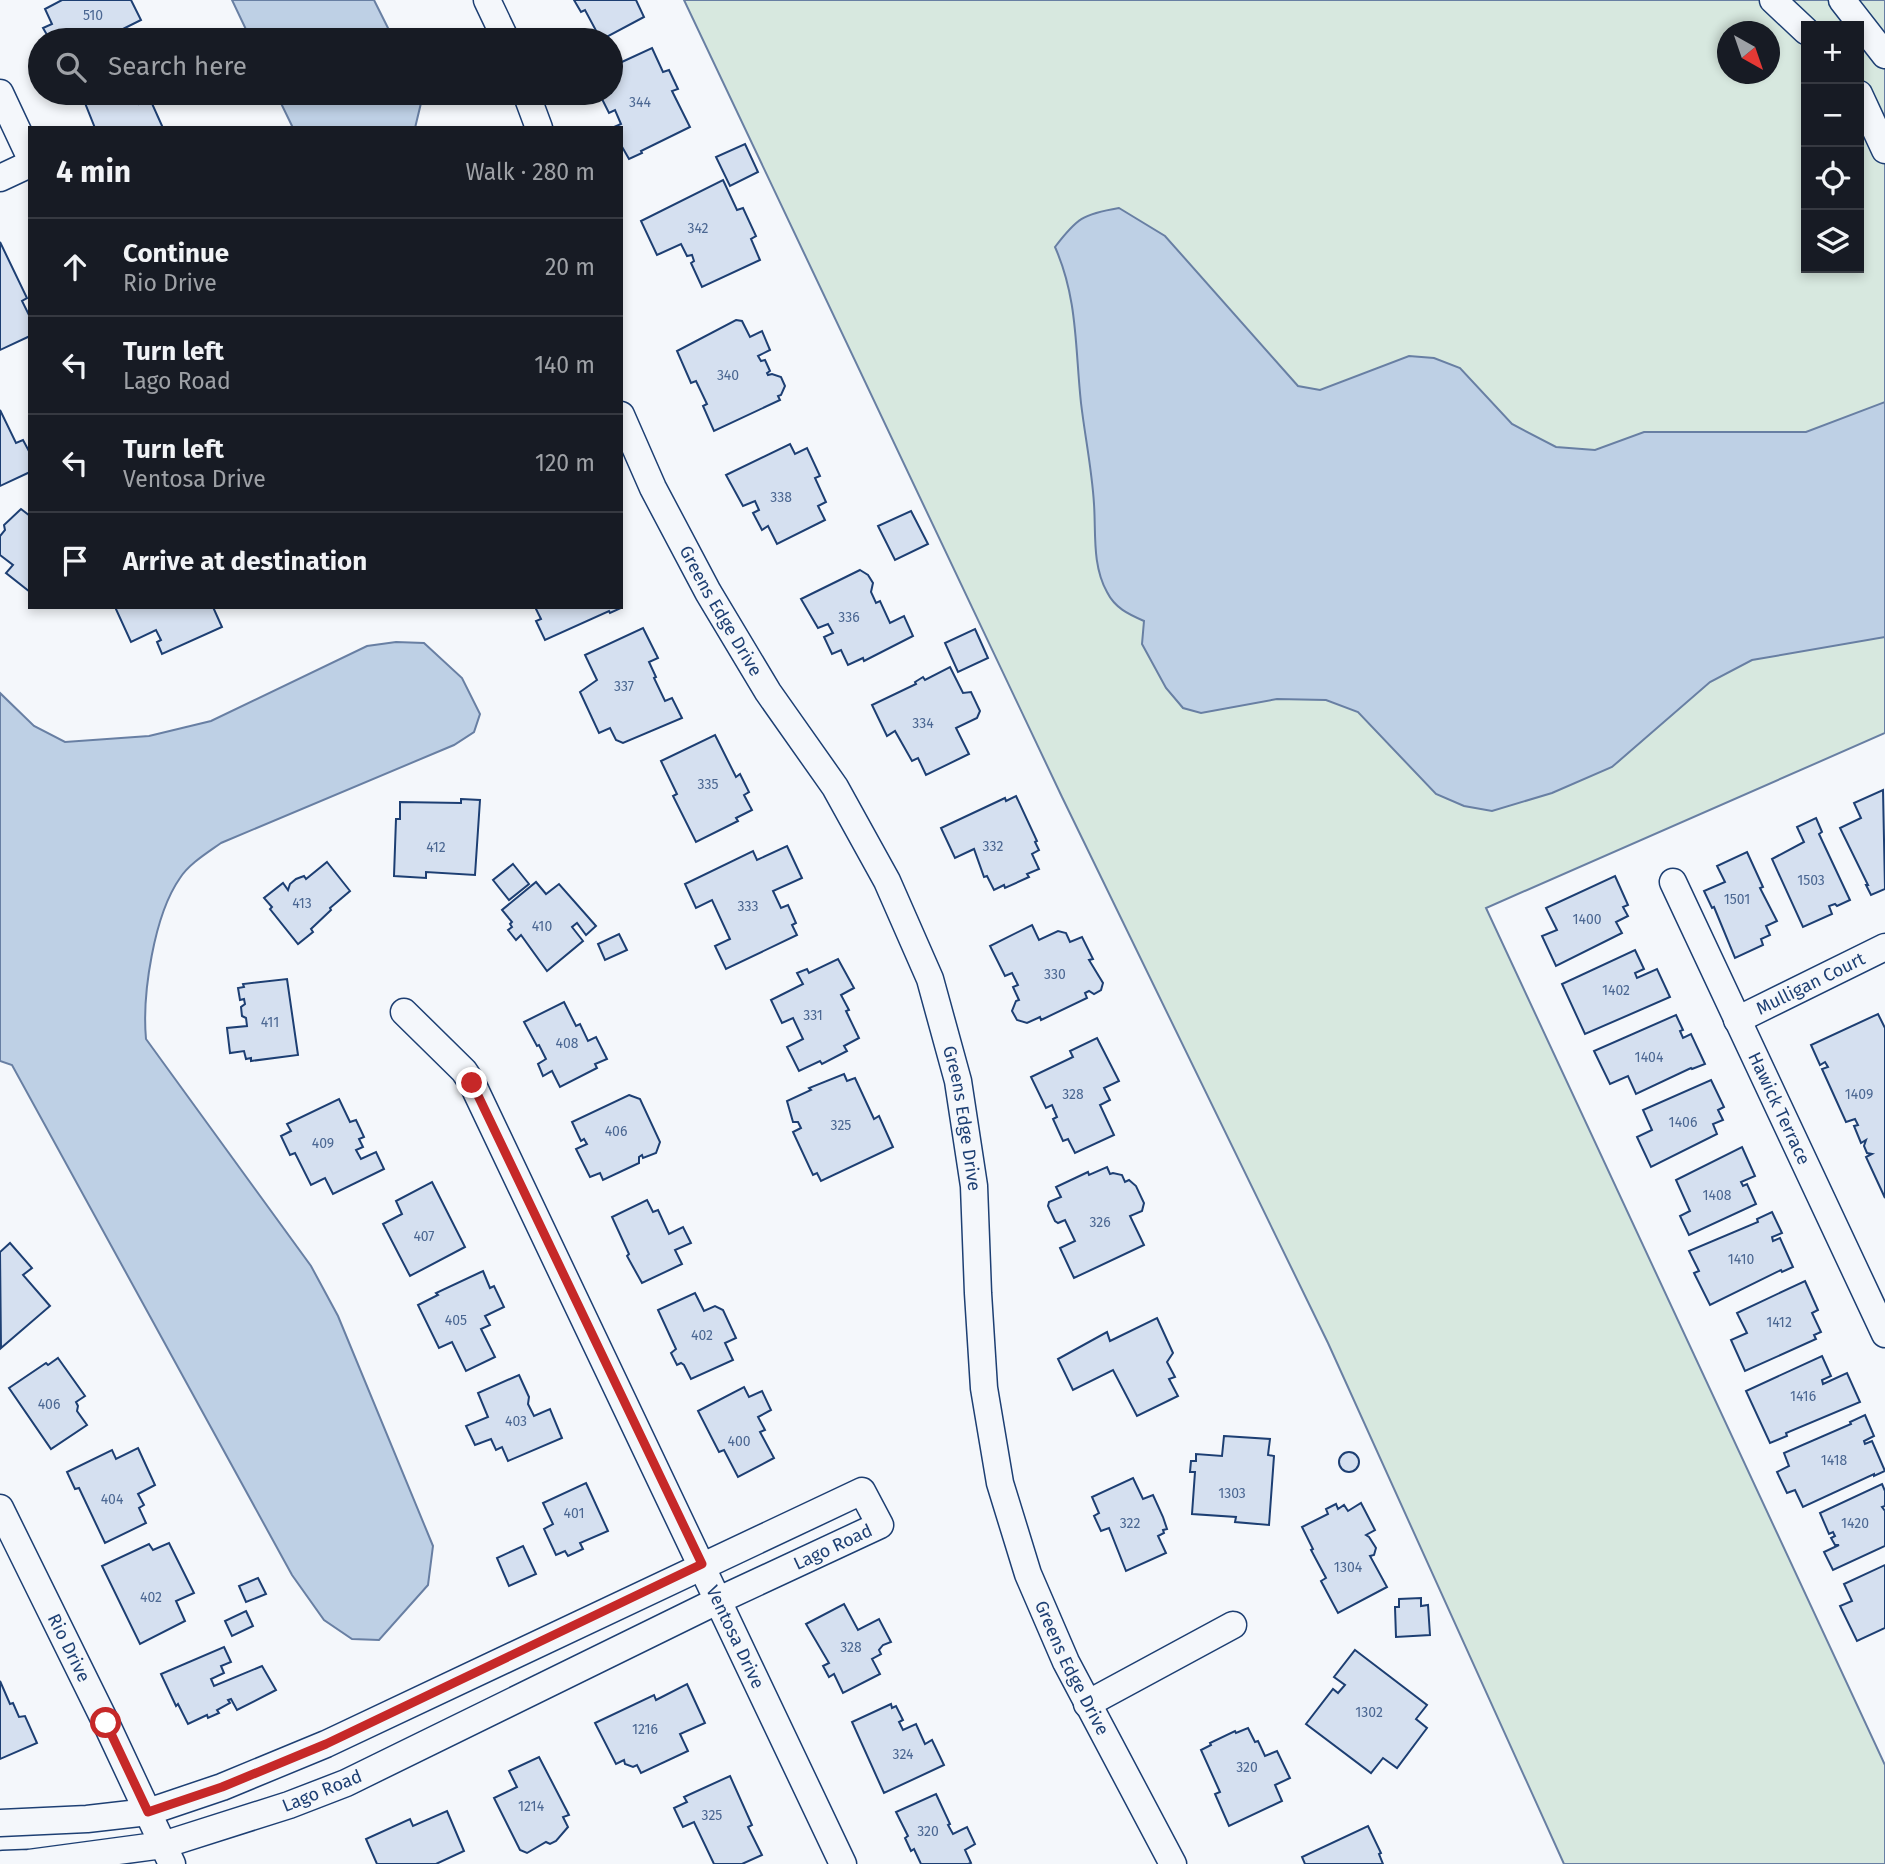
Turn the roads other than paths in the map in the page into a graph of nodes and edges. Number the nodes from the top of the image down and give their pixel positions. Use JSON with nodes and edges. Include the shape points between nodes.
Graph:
{"nodes":[{"id":1,"x":487,"y":0,"type":"edge"},
{"id":2,"x":1773,"y":0,"type":"edge"},
{"id":3,"x":1842,"y":0,"type":"edge"},
{"id":4,"x":1801,"y":26,"type":"edge"},
{"id":5,"x":500,"y":28,"type":"edge"},
{"id":6,"x":1885,"y":55,"type":"edge"},
{"id":7,"x":0,"y":93,"type":"edge"},
{"id":8,"x":530,"y":105,"type":"edge"},
{"id":9,"x":1864,"y":105,"type":"edge"},
{"id":10,"x":538,"y":126,"type":"edge"},
{"id":11,"x":1885,"y":150,"type":"edge"},
{"id":12,"x":28,"y":153,"type":"edge"},
{"id":13,"x":28,"y":165,"type":"edge"},
{"id":14,"x":0,"y":178,"type":"edge"},
{"id":15,"x":623,"y":420,"type":"edge"},
{"id":16,"x":1673,"y":882,"type":"dead end"},
{"id":17,"x":1885,"y":947,"type":"edge"},
{"id":18,"x":404,"y":1012,"type":"dead end"},
{"id":19,"x":1737,"y":1020,"type":"junction"},
{"id":20,"x":1885,"y":1334,"type":"edge"},
{"id":21,"x":0,"y":1508,"type":"edge"},
{"id":22,"x":702,"y":1564,"type":"junction"},
{"id":23,"x":719,"y":1600,"type":"junction"},
{"id":24,"x":1234,"y":1625,"type":"dead end"},
{"id":25,"x":1087,"y":1704,"type":"junction"},
{"id":26,"x":148,"y":1812,"type":"junction"},
{"id":27,"x":0,"y":1823,"type":"edge"},
{"id":28,"x":168,"y":1854,"type":"edge"},
{"id":29,"x":3,"y":1864,"type":"edge"},
{"id":30,"x":843,"y":1864,"type":"edge"},
{"id":31,"x":1173,"y":1864,"type":"edge"}],
"edges":[{"from":1,"to":5,"type":"street"},
{"from":2,"to":4,"type":"street"},
{"from":3,"to":6,"type":"street"},
{"from":7,"to":12,"type":"street"},
{"from":8,"to":10,"type":"street"},
{"from":9,"to":11,"type":"street"},
{"from":13,"to":14,"type":"street"},
{"from":15,"to":25,"type":"street","name":"Greens Edge Drive","via":[[708,592],[768,692],[835,787],[887,881],[930,979],[958,1081],[974,1186],[984,1388],[1000,1483],[1028,1574]]},
{"from":16,"to":19,"type":"street","name":"Hawick Terrace"},
{"from":17,"to":19,"type":"street","name":"Mulligan Court"},
{"from":18,"to":22,"type":"street","name":"Ventosa Drive","via":[[472,1083]]},
{"from":19,"to":20,"type":"street","name":"Hawick Terrace"},
{"from":21,"to":26,"type":"street","name":"Rio Drive"},
{"from":22,"to":23,"type":"street","name":"Ventosa Drive"},
{"from":22,"to":23,"type":"street","name":"Lago Road","via":[[862,1491],[880,1525]]},
{"from":22,"to":26,"type":"street","name":"Lago Road","via":[[317,1748]]},
{"from":23,"to":28,"type":"street","name":"Lago Road","via":[[346,1783]]},
{"from":23,"to":30,"type":"street","name":"Ventosa Drive"},
{"from":24,"to":25,"type":"street"},
{"from":25,"to":31,"type":"street","name":"Greens Edge Drive"},
{"from":26,"to":27,"type":"street","name":"Lago Road"},
{"from":26,"to":28,"type":"street","name":"Rio Drive"},
{"from":28,"to":29,"type":"street","name":"Lago Road"}]}
